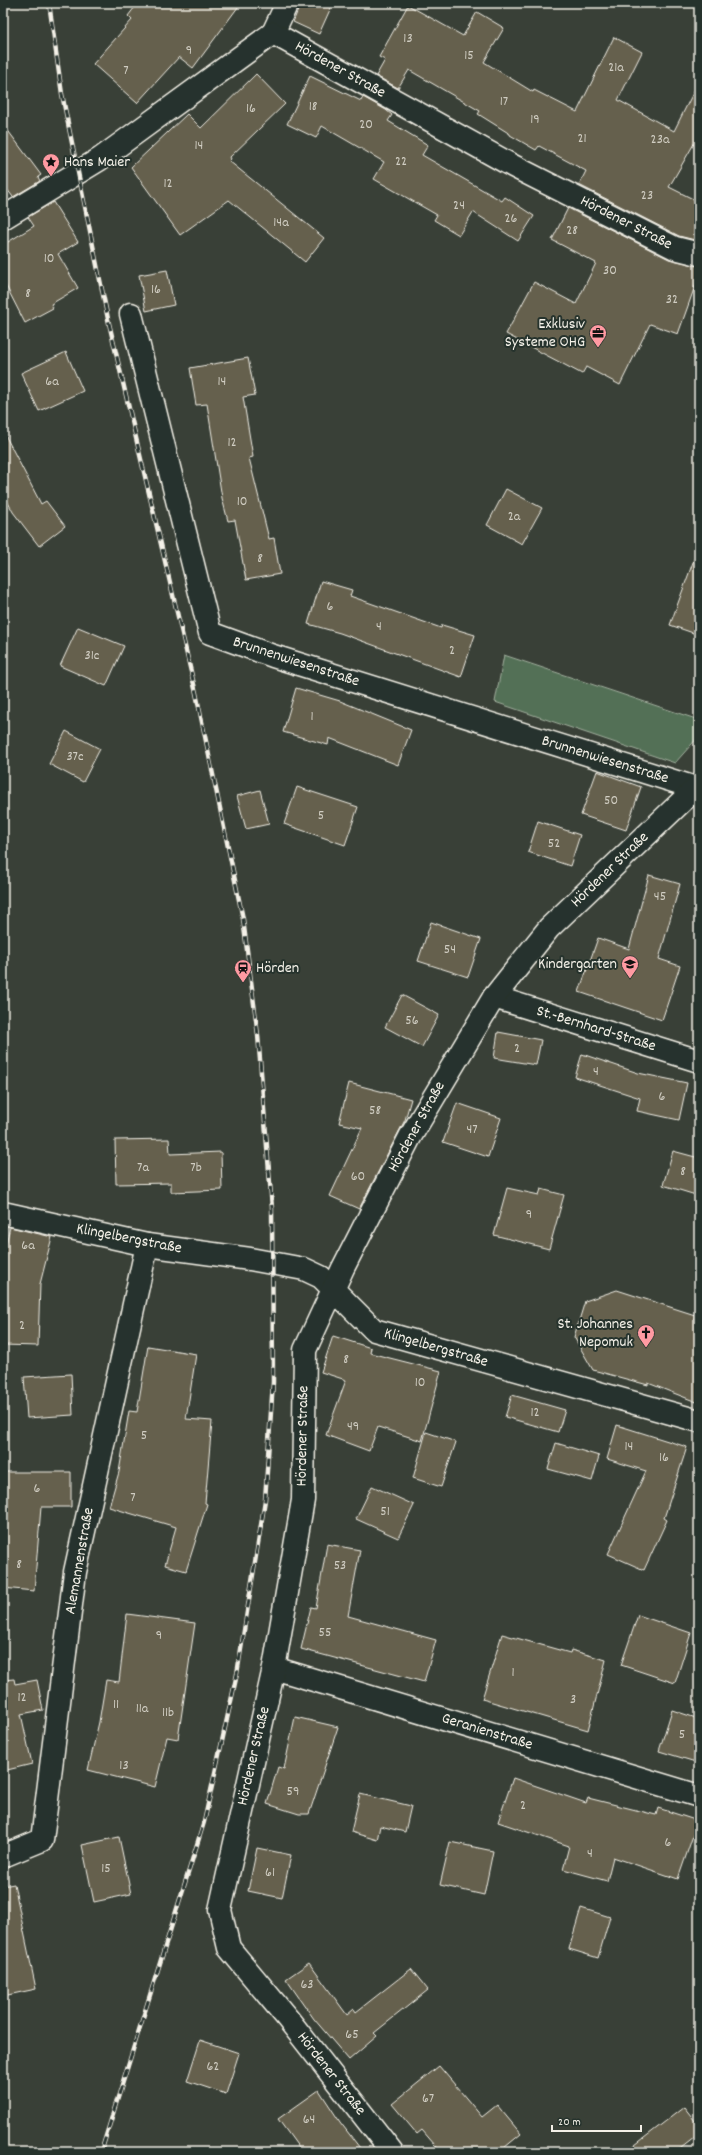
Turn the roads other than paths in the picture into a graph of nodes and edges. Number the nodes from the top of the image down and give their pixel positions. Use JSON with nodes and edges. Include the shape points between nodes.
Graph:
{"nodes":[{"id":1,"x":287,"y":3,"type":"edge"},
{"id":2,"x":273,"y":33,"type":"junction"},
{"id":3,"x":3,"y":218,"type":"edge"},
{"id":4,"x":699,"y":254,"type":"edge"},
{"id":5,"x":131,"y":314,"type":"dead end"},
{"id":6,"x":698,"y":787,"type":"edge"},
{"id":7,"x":494,"y":997,"type":"junction"},
{"id":8,"x":699,"y":1061,"type":"edge"},
{"id":9,"x":3,"y":1213,"type":"edge"},
{"id":10,"x":147,"y":1245,"type":"junction"},
{"id":11,"x":333,"y":1289,"type":"junction"},
{"id":12,"x":699,"y":1421,"type":"edge"},
{"id":13,"x":274,"y":1668,"type":"junction"},
{"id":14,"x":699,"y":1796,"type":"edge"},
{"id":15,"x":3,"y":1856,"type":"edge"},
{"id":16,"x":392,"y":2152,"type":"edge"}],
"edges":[{"from":1,"to":2,"type":"street"},
{"from":2,"to":3,"type":"street","via":[[100,159]]},
{"from":2,"to":4,"type":"street","name":"Hördener Straße","via":[[513,166],[675,248]]},
{"from":5,"to":6,"type":"street","name":"Brunnenwiesenstraße","via":[[210,634],[273,656]]},
{"from":6,"to":7,"type":"street","name":"Hördener Straße","via":[[549,928]]},
{"from":7,"to":8,"type":"street","name":"St.-Bernhard-Straße"},
{"from":7,"to":11,"type":"street","name":"Hördener Straße","via":[[410,1137]]},
{"from":9,"to":10,"type":"street","name":"Klingelbergstraße"},
{"from":10,"to":11,"type":"street","name":"Klingelbergstraße","via":[[304,1269],[321,1277]]},
{"from":10,"to":15,"type":"street","name":"Alemannenstraße","via":[[75,1572],[42,1840]]},
{"from":11,"to":12,"type":"street","name":"Klingelbergstraße","via":[[374,1330]]},
{"from":11,"to":13,"type":"street","name":"Hördener Straße","via":[[305,1350],[303,1500]]},
{"from":13,"to":14,"type":"street","name":"Geranienstraße"},
{"from":13,"to":16,"type":"street","name":"Hördener Straße","via":[[220,1910],[229,1948]]}]}
